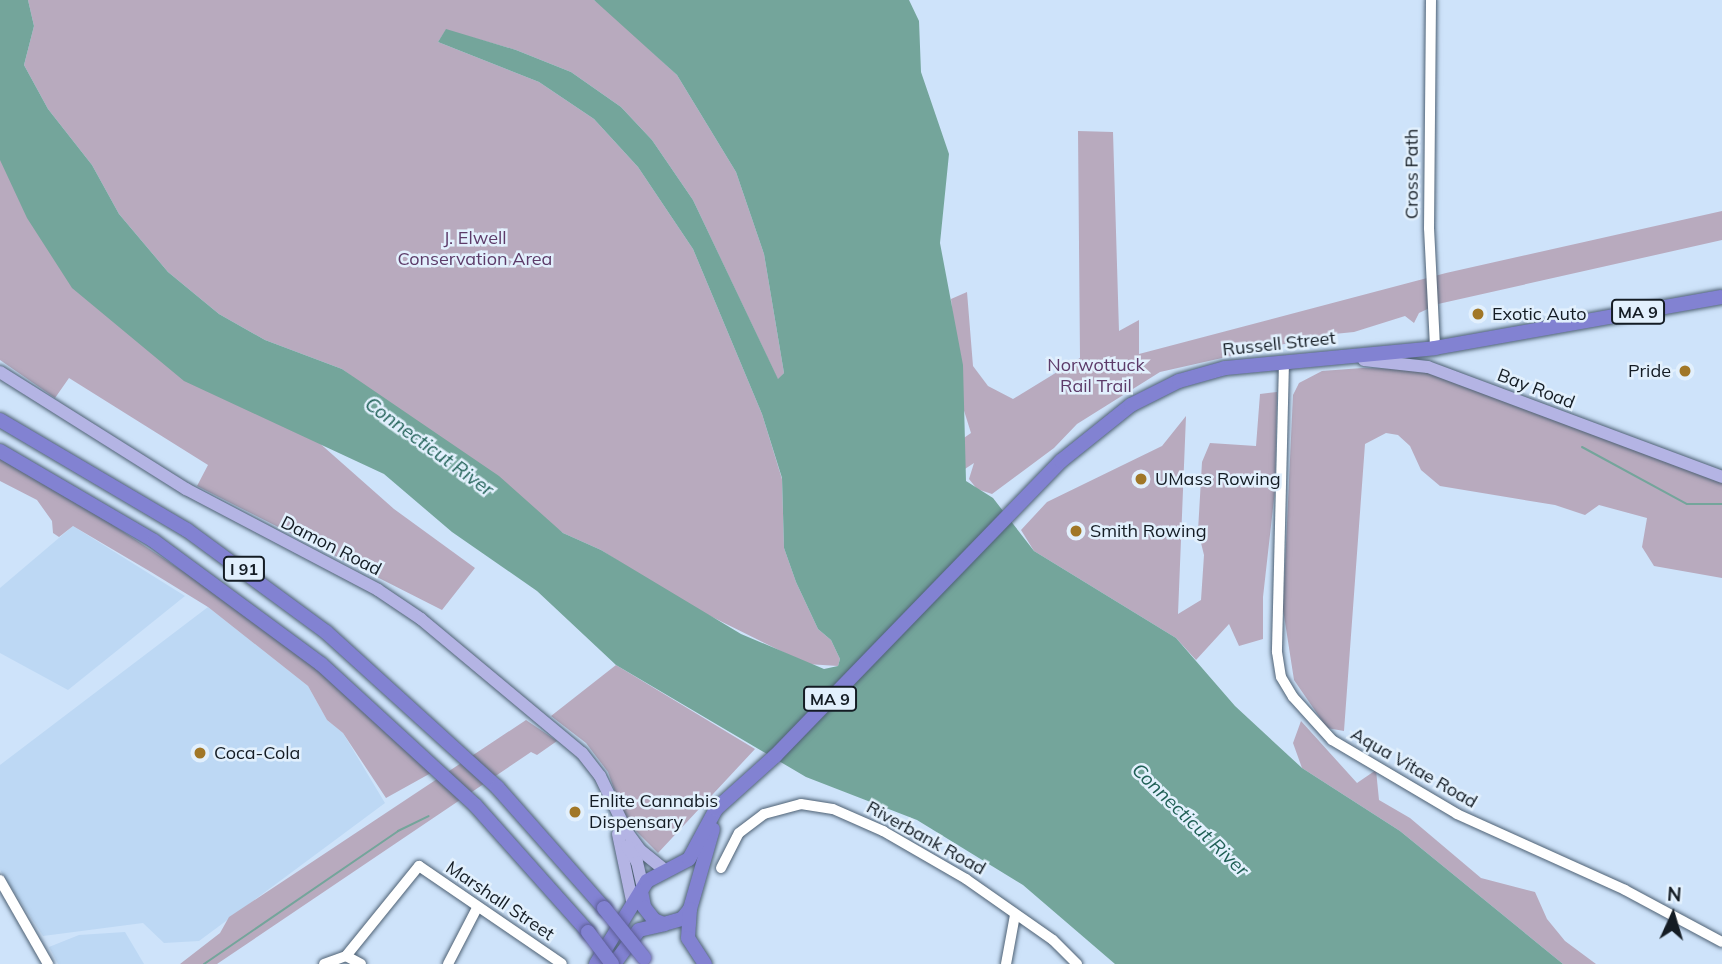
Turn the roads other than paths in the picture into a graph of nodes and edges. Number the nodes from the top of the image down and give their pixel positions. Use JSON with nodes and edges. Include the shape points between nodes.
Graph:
{"nodes":[{"id":1,"x":1431,"y":0,"type":"edge"},
{"id":2,"x":1722,"y":297,"type":"edge"},
{"id":3,"x":1722,"y":306,"type":"edge"},
{"id":4,"x":1554,"y":330,"type":"junction"},
{"id":5,"x":1435,"y":348,"type":"junction"},
{"id":6,"x":1332,"y":358,"type":"junction"},
{"id":7,"x":1284,"y":362,"type":"junction"},
{"id":8,"x":0,"y":372,"type":"edge"},
{"id":9,"x":0,"y":420,"type":"edge"},
{"id":10,"x":0,"y":451,"type":"edge"},
{"id":11,"x":1722,"y":477,"type":"edge"},
{"id":12,"x":734,"y":796,"type":"junction"},
{"id":13,"x":609,"y":797,"type":"junction"},
{"id":14,"x":618,"y":834,"type":"junction"},
{"id":15,"x":721,"y":868,"type":"dead end"},
{"id":16,"x":666,"y":871,"type":"junction"},
{"id":17,"x":0,"y":880,"type":"edge"},
{"id":18,"x":642,"y":889,"type":"junction"},
{"id":19,"x":693,"y":892,"type":"junction"},
{"id":20,"x":633,"y":905,"type":"junction"},
{"id":21,"x":477,"y":908,"type":"junction"},
{"id":22,"x":690,"y":909,"type":"junction"},
{"id":23,"x":1015,"y":915,"type":"junction"},
{"id":24,"x":664,"y":923,"type":"junction"},
{"id":25,"x":1722,"y":942,"type":"edge"},
{"id":26,"x":346,"y":956,"type":"junction"},
{"id":27,"x":646,"y":961,"type":"edge"},
{"id":28,"x":48,"y":964,"type":"edge"},
{"id":29,"x":324,"y":964,"type":"edge"},
{"id":30,"x":361,"y":964,"type":"edge"},
{"id":31,"x":448,"y":964,"type":"edge"},
{"id":32,"x":562,"y":964,"type":"edge"},
{"id":33,"x":596,"y":964,"type":"edge"},
{"id":34,"x":613,"y":964,"type":"edge"},
{"id":35,"x":705,"y":964,"type":"edge"},
{"id":36,"x":1006,"y":964,"type":"edge"},
{"id":37,"x":1077,"y":964,"type":"edge"}],
"edges":[{"from":1,"to":5,"type":"street","name":"Cross Path","via":[[1429,228]]},
{"from":2,"to":4,"type":"highway","name":"Russell Street","number":"MA 9"},
{"from":3,"to":4,"type":"highway","name":"Russell Street","number":"MA 9","via":[[1595,328]]},
{"from":4,"to":5,"type":"highway","name":"Russell Street","number":"MA 9"},
{"from":5,"to":6,"type":"highway","name":"Russell Street","number":"MA 9"},
{"from":6,"to":7,"type":"highway","name":"Russell Street","number":"MA 9"},
{"from":6,"to":11,"type":"main road","name":"Bay Road","via":[[1428,367]]},
{"from":7,"to":12,"type":"highway","name":"Russell Street","number":"MA 9","via":[[1225,368],[1155,392],[1097,428]]},
{"from":7,"to":25,"type":"street","name":"Aqua Vitae Road","via":[[1277,652],[1281,677],[1293,697],[1332,740],[1457,814],[1625,890]]},
{"from":8,"to":13,"type":"main road","name":"Damon Road","via":[[207,501],[392,598],[568,740],[600,776]]},
{"from":9,"to":27,"type":"highway","number":"I 91","bridge":true,"via":[[122,489],[245,570],[346,648],[496,787]]},
{"from":10,"to":34,"type":"highway","number":"I 91","bridge":true,"via":[[133,528],[330,671],[475,805]]},
{"from":12,"to":16,"type":"highway","number":"MA 9","via":[[710,816],[689,859]]},
{"from":12,"to":19,"type":"highway","number":"MA 9","via":[[710,834]]},
{"from":13,"to":14,"type":"main road","name":"Damon Road"},
{"from":13,"to":16,"type":"main road","name":"Damon Road","via":[[640,850]]},
{"from":14,"to":18,"type":"main road","name":"Damon Road","via":[[637,862]]},
{"from":14,"to":20,"type":"main road","name":"Damon Road"},
{"from":15,"to":23,"type":"street","name":"Riverbank Road","via":[[739,833],[764,814],[791,805],[822,807],[856,818],[920,851]]},
{"from":16,"to":18,"type":"highway"},
{"from":16,"to":19,"type":"highway","via":[[683,879]]},
{"from":17,"to":28,"type":"street"},
{"from":18,"to":20,"type":"highway"},
{"from":18,"to":24,"type":"highway","via":[[646,912]]},
{"from":19,"to":22,"type":"highway"},
{"from":20,"to":33,"type":"highway"},
{"from":21,"to":26,"type":"street","name":"Marshall Street","via":[[419,866]]},
{"from":21,"to":31,"type":"street"},
{"from":21,"to":32,"type":"street","name":"Marshall Street"},
{"from":22,"to":24,"type":"highway","via":[[682,919]]},
{"from":22,"to":35,"type":"highway","via":[[688,938]]},
{"from":23,"to":36,"type":"street"},
{"from":23,"to":37,"type":"street","name":"Riverbank Road"},
{"from":24,"to":34,"type":"highway","via":[[639,930]]},
{"from":26,"to":29,"type":"street"},
{"from":26,"to":30,"type":"street"}]}
